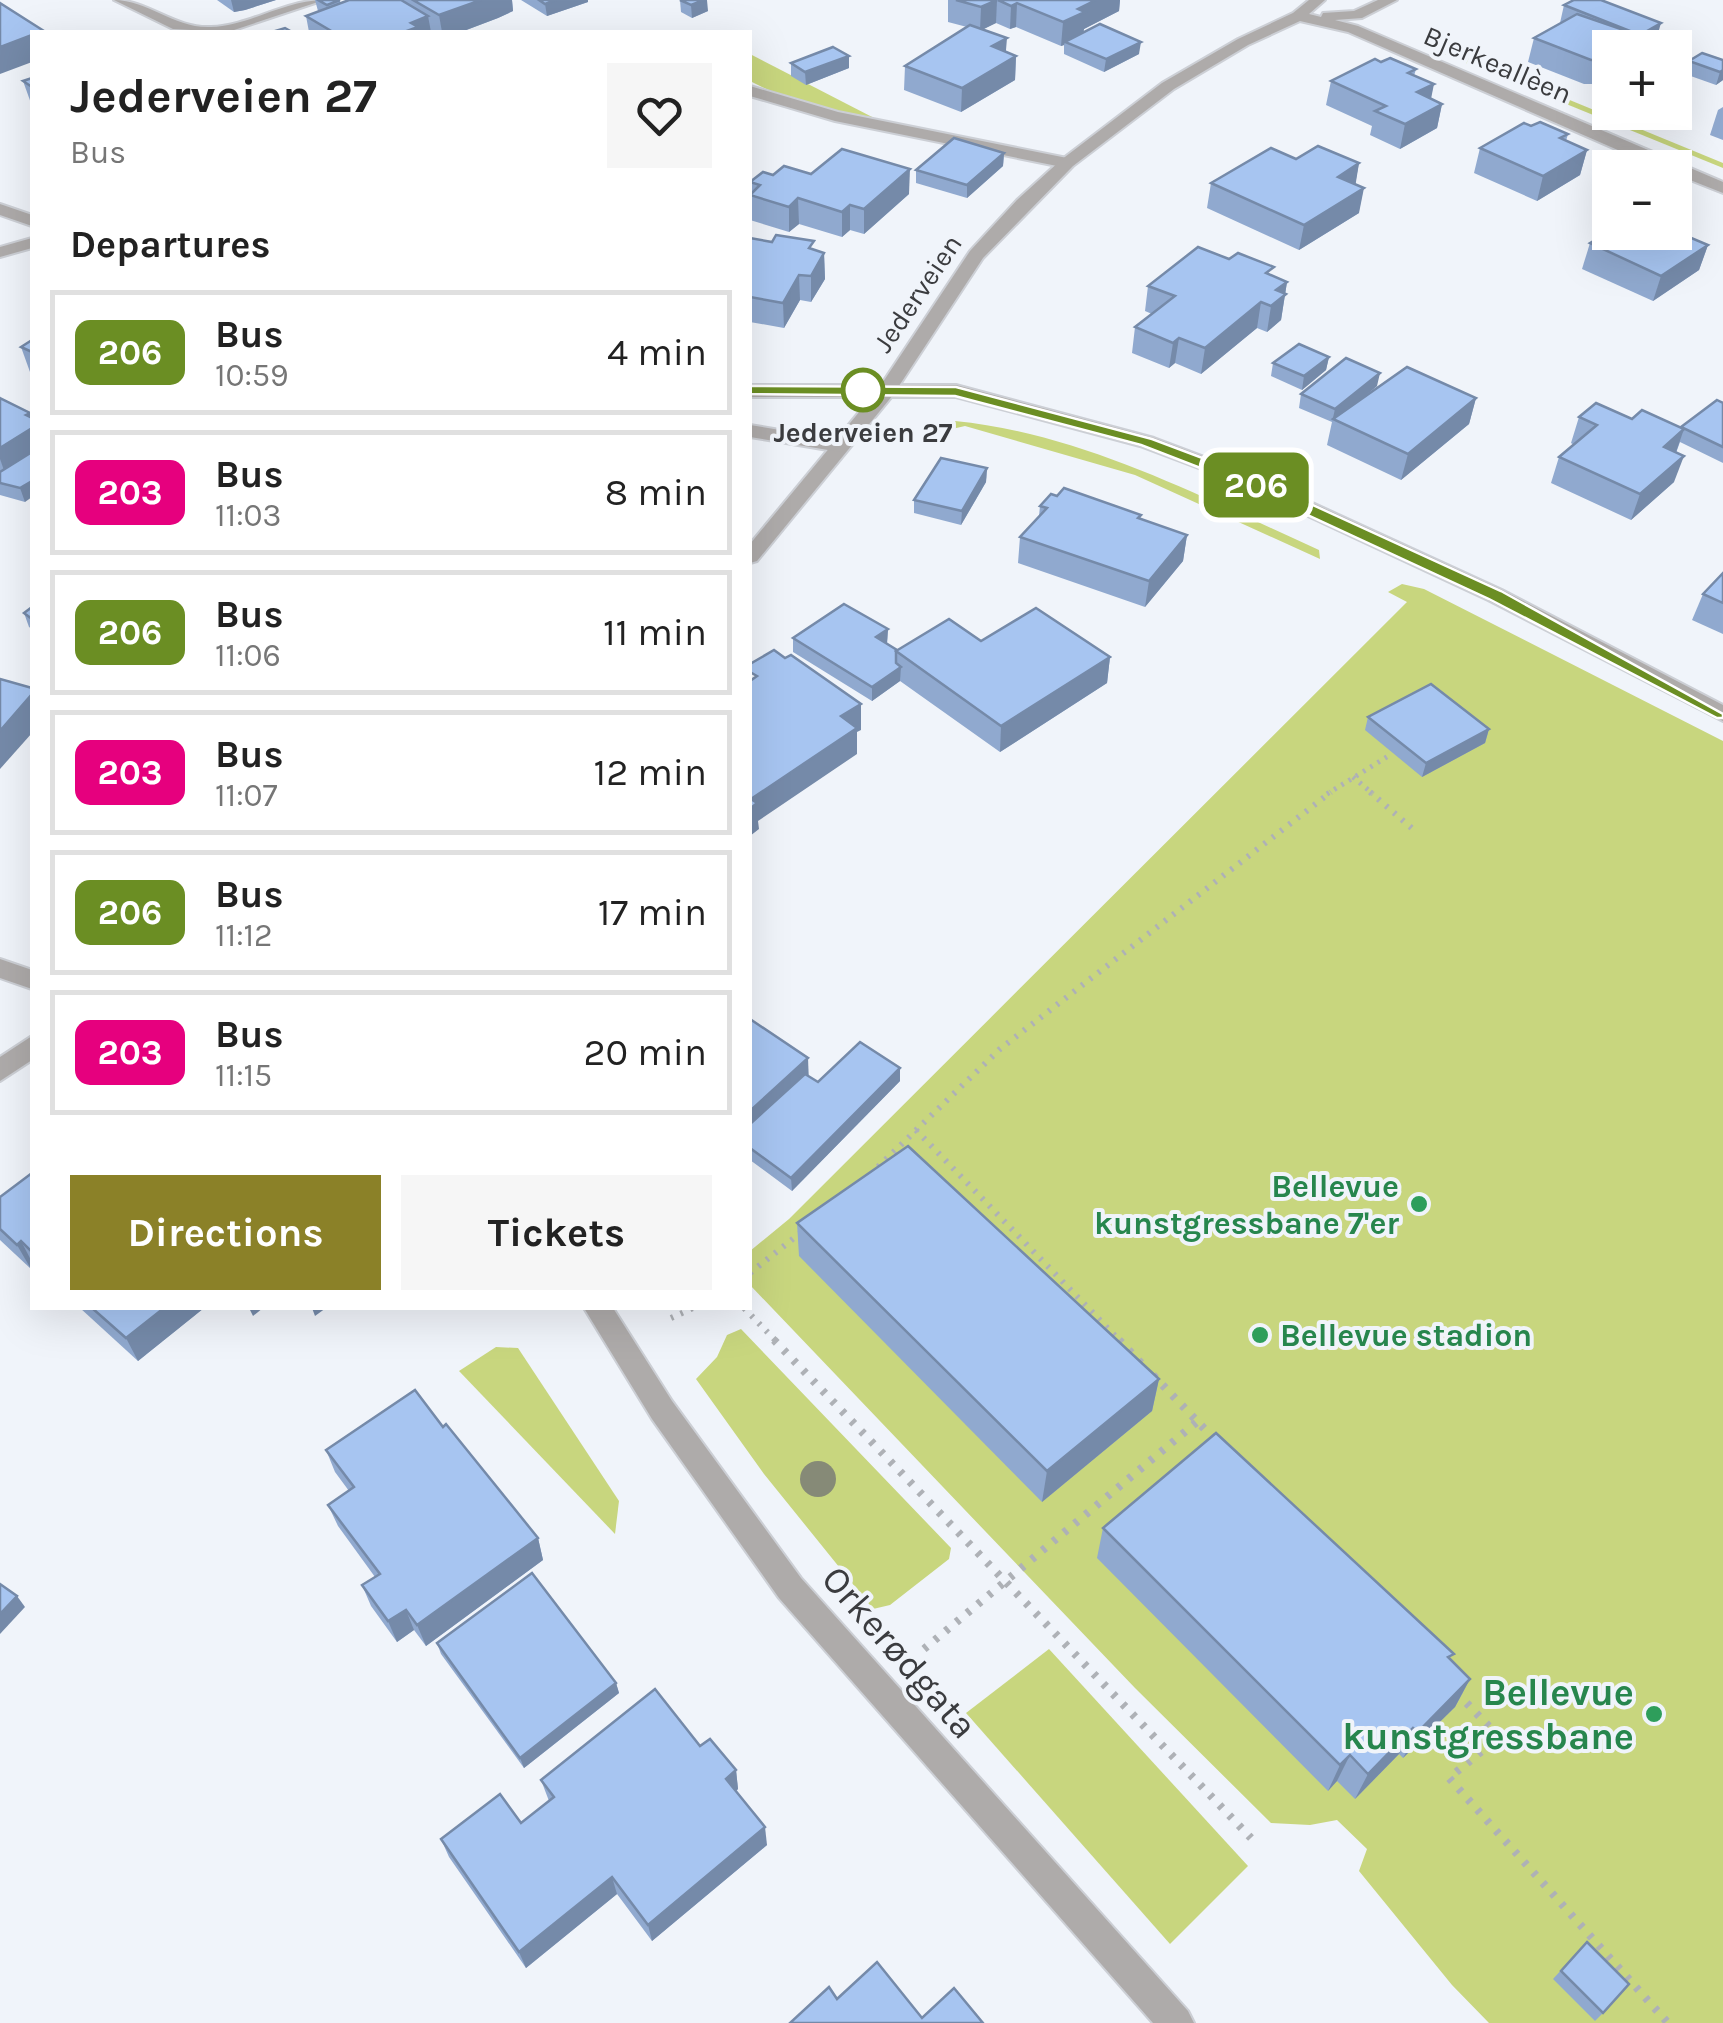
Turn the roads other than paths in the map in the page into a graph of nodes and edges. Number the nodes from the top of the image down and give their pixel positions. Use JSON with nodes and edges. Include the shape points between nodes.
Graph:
{"nodes":[{"id":1,"x":122,"y":0,"type":"edge"},
{"id":2,"x":317,"y":0,"type":"edge"},
{"id":3,"x":1318,"y":0,"type":"edge"},
{"id":4,"x":1390,"y":0,"type":"edge"},
{"id":5,"x":1298,"y":16,"type":"junction"},
{"id":6,"x":197,"y":30,"type":"edge"},
{"id":7,"x":220,"y":30,"type":"edge"},
{"id":8,"x":752,"y":92,"type":"edge"},
{"id":9,"x":1633,"y":150,"type":"edge"},
{"id":10,"x":1067,"y":163,"type":"junction"},
{"id":11,"x":1692,"y":175,"type":"edge"},
{"id":12,"x":1723,"y":188,"type":"edge"},
{"id":13,"x":0,"y":209,"type":"edge"},
{"id":14,"x":30,"y":220,"type":"edge"},
{"id":15,"x":30,"y":244,"type":"edge"},
{"id":16,"x":0,"y":252,"type":"edge"},
{"id":17,"x":752,"y":390,"type":"edge"},
{"id":18,"x":886,"y":391,"type":"junction"},
{"id":19,"x":752,"y":431,"type":"edge"},
{"id":20,"x":840,"y":446,"type":"junction"},
{"id":21,"x":752,"y":556,"type":"edge"},
{"id":22,"x":1723,"y":714,"type":"edge"},
{"id":23,"x":0,"y":968,"type":"edge"},
{"id":24,"x":30,"y":979,"type":"edge"},
{"id":25,"x":30,"y":1048,"type":"edge"},
{"id":26,"x":0,"y":1072,"type":"edge"},
{"id":27,"x":599,"y":1310,"type":"edge"},
{"id":28,"x":1176,"y":2023,"type":"edge"}],
"edges":[{"from":1,"to":6,"type":"street"},
{"from":2,"to":7,"type":"street"},
{"from":3,"to":5,"type":"street","name":"Jederveien"},
{"from":4,"to":5,"type":"street","via":[[1358,15]]},
{"from":5,"to":9,"type":"street","name":"Bjerkeallèen","via":[[1353,29]]},
{"from":5,"to":10,"type":"street","name":"Jederveien","via":[[1168,86]]},
{"from":8,"to":10,"type":"street","via":[[835,116]]},
{"from":10,"to":18,"type":"street","name":"Jederveien","via":[[976,255]]},
{"from":11,"to":12,"type":"street","name":"Bjerkeallèen"},
{"from":13,"to":14,"type":"street"},
{"from":15,"to":16,"type":"street"},
{"from":17,"to":18,"type":"street"},
{"from":18,"to":20,"type":"street","name":"Jederveien"},
{"from":18,"to":22,"type":"street","via":[[956,392],[1147,442],[1495,595]]},
{"from":19,"to":20,"type":"street"},
{"from":20,"to":21,"type":"street","name":"Jederveien"},
{"from":23,"to":24,"type":"street"},
{"from":25,"to":26,"type":"street"},
{"from":27,"to":28,"type":"street","name":"Orkerødgata","via":[[790,1588]]}]}
